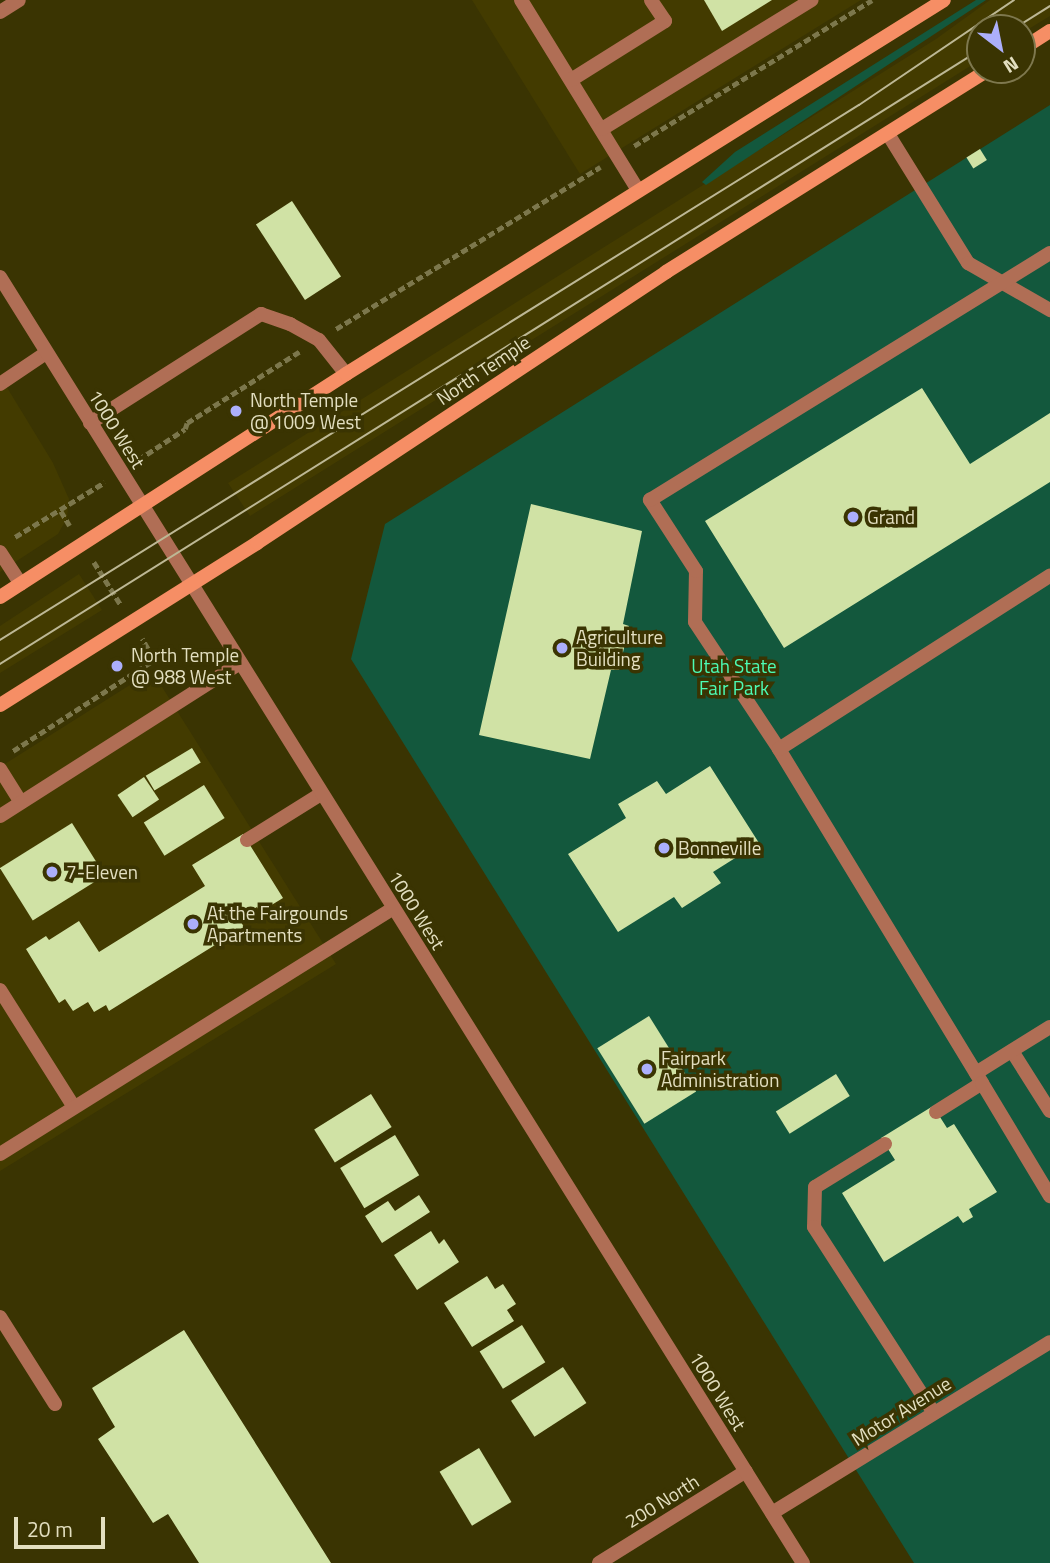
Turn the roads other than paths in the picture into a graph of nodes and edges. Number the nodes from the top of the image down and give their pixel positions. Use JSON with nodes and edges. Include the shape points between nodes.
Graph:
{"nodes":[{"id":1,"x":19,"y":0,"type":"edge"},
{"id":2,"x":521,"y":0,"type":"edge"},
{"id":3,"x":651,"y":0,"type":"edge"},
{"id":4,"x":812,"y":0,"type":"edge"},
{"id":5,"x":944,"y":0,"type":"edge"},
{"id":6,"x":0,"y":12,"type":"edge"},
{"id":7,"x":571,"y":80,"type":"junction"},
{"id":8,"x":966,"y":84,"type":"edge"},
{"id":9,"x":602,"y":129,"type":"junction"},
{"id":10,"x":888,"y":134,"type":"junction"},
{"id":11,"x":638,"y":190,"type":"junction"},
{"id":12,"x":1050,"y":253,"type":"edge"},
{"id":13,"x":0,"y":277,"type":"edge"},
{"id":14,"x":1002,"y":282,"type":"junction"},
{"id":15,"x":1050,"y":310,"type":"edge"},
{"id":16,"x":46,"y":353,"type":"junction"},
{"id":17,"x":346,"y":374,"type":"junction"},
{"id":18,"x":0,"y":384,"type":"edge"},
{"id":19,"x":90,"y":423,"type":"junction"},
{"id":20,"x":141,"y":506,"type":"junction"},
{"id":21,"x":0,"y":552,"type":"edge"},
{"id":22,"x":1050,"y":576,"type":"edge"},
{"id":23,"x":21,"y":584,"type":"junction"},
{"id":24,"x":191,"y":585,"type":"junction"},
{"id":25,"x":0,"y":597,"type":"edge"},
{"id":26,"x":240,"y":663,"type":"junction"},
{"id":27,"x":0,"y":705,"type":"edge"},
{"id":28,"x":779,"y":749,"type":"junction"},
{"id":29,"x":0,"y":768,"type":"edge"},
{"id":30,"x":321,"y":794,"type":"junction"},
{"id":31,"x":21,"y":802,"type":"junction"},
{"id":32,"x":0,"y":816,"type":"edge"},
{"id":33,"x":247,"y":840,"type":"dead end"},
{"id":34,"x":393,"y":908,"type":"junction"},
{"id":35,"x":0,"y":990,"type":"edge"},
{"id":36,"x":1050,"y":1027,"type":"edge"},
{"id":37,"x":1012,"y":1051,"type":"junction"},
{"id":38,"x":979,"y":1078,"type":"junction"},
{"id":39,"x":74,"y":1107,"type":"junction"},
{"id":40,"x":1050,"y":1111,"type":"edge"},
{"id":41,"x":936,"y":1112,"type":"dead end"},
{"id":42,"x":885,"y":1144,"type":"dead end"},
{"id":43,"x":0,"y":1154,"type":"edge"},
{"id":44,"x":1050,"y":1196,"type":"edge"},
{"id":45,"x":0,"y":1317,"type":"edge"},
{"id":46,"x":1050,"y":1342,"type":"edge"},
{"id":47,"x":55,"y":1404,"type":"dead end"},
{"id":48,"x":934,"y":1413,"type":"junction"},
{"id":49,"x":746,"y":1471,"type":"junction"},
{"id":50,"x":772,"y":1513,"type":"junction"},
{"id":51,"x":599,"y":1563,"type":"edge"},
{"id":52,"x":803,"y":1563,"type":"edge"}],
"edges":[{"from":1,"to":6,"type":"street"},
{"from":2,"to":7,"type":"street"},
{"from":3,"to":7,"type":"street","via":[[665,21]]},
{"from":4,"to":9,"type":"street"},
{"from":5,"to":11,"type":"main road"},
{"from":7,"to":9,"type":"street"},
{"from":8,"to":10,"type":"main road","name":"North Temple"},
{"from":9,"to":11,"type":"street"},
{"from":10,"to":14,"type":"street","via":[[968,263]]},
{"from":10,"to":24,"type":"main road","name":"North Temple","via":[[666,272]]},
{"from":11,"to":17,"type":"main road"},
{"from":12,"to":14,"type":"street"},
{"from":13,"to":16,"type":"street","name":"1000 West"},
{"from":14,"to":15,"type":"street"},
{"from":14,"to":28,"type":"street","via":[[650,500],[696,571],[695,622]]},
{"from":16,"to":18,"type":"street"},
{"from":16,"to":19,"type":"street","name":"1000 West"},
{"from":17,"to":19,"type":"street","via":[[318,340],[261,314]]},
{"from":17,"to":20,"type":"main road"},
{"from":19,"to":20,"type":"street","name":"1000 West"},
{"from":20,"to":23,"type":"main road"},
{"from":20,"to":24,"type":"street","name":"1000 West"},
{"from":21,"to":23,"type":"street"},
{"from":22,"to":28,"type":"street"},
{"from":23,"to":25,"type":"main road"},
{"from":24,"to":26,"type":"street","name":"1000 West"},
{"from":24,"to":27,"type":"main road","name":"North Temple"},
{"from":26,"to":30,"type":"street","name":"1000 West"},
{"from":26,"to":31,"type":"street"},
{"from":28,"to":38,"type":"street"},
{"from":29,"to":31,"type":"street"},
{"from":30,"to":33,"type":"street"},
{"from":30,"to":34,"type":"street","name":"1000 West"},
{"from":31,"to":32,"type":"street"},
{"from":34,"to":39,"type":"street"},
{"from":34,"to":49,"type":"street","name":"1000 West"},
{"from":35,"to":39,"type":"street"},
{"from":36,"to":37,"type":"street"},
{"from":37,"to":38,"type":"street"},
{"from":37,"to":40,"type":"street"},
{"from":38,"to":41,"type":"street"},
{"from":38,"to":44,"type":"street"},
{"from":39,"to":43,"type":"street"},
{"from":42,"to":48,"type":"street","via":[[815,1187],[814,1227]]},
{"from":45,"to":47,"type":"street"},
{"from":46,"to":48,"type":"street","name":"Motor Avenue"},
{"from":48,"to":50,"type":"street","name":"Motor Avenue"},
{"from":49,"to":50,"type":"street","name":"1000 West"},
{"from":49,"to":51,"type":"street","name":"200 North"},
{"from":50,"to":52,"type":"street","name":"1000 West"}]}
